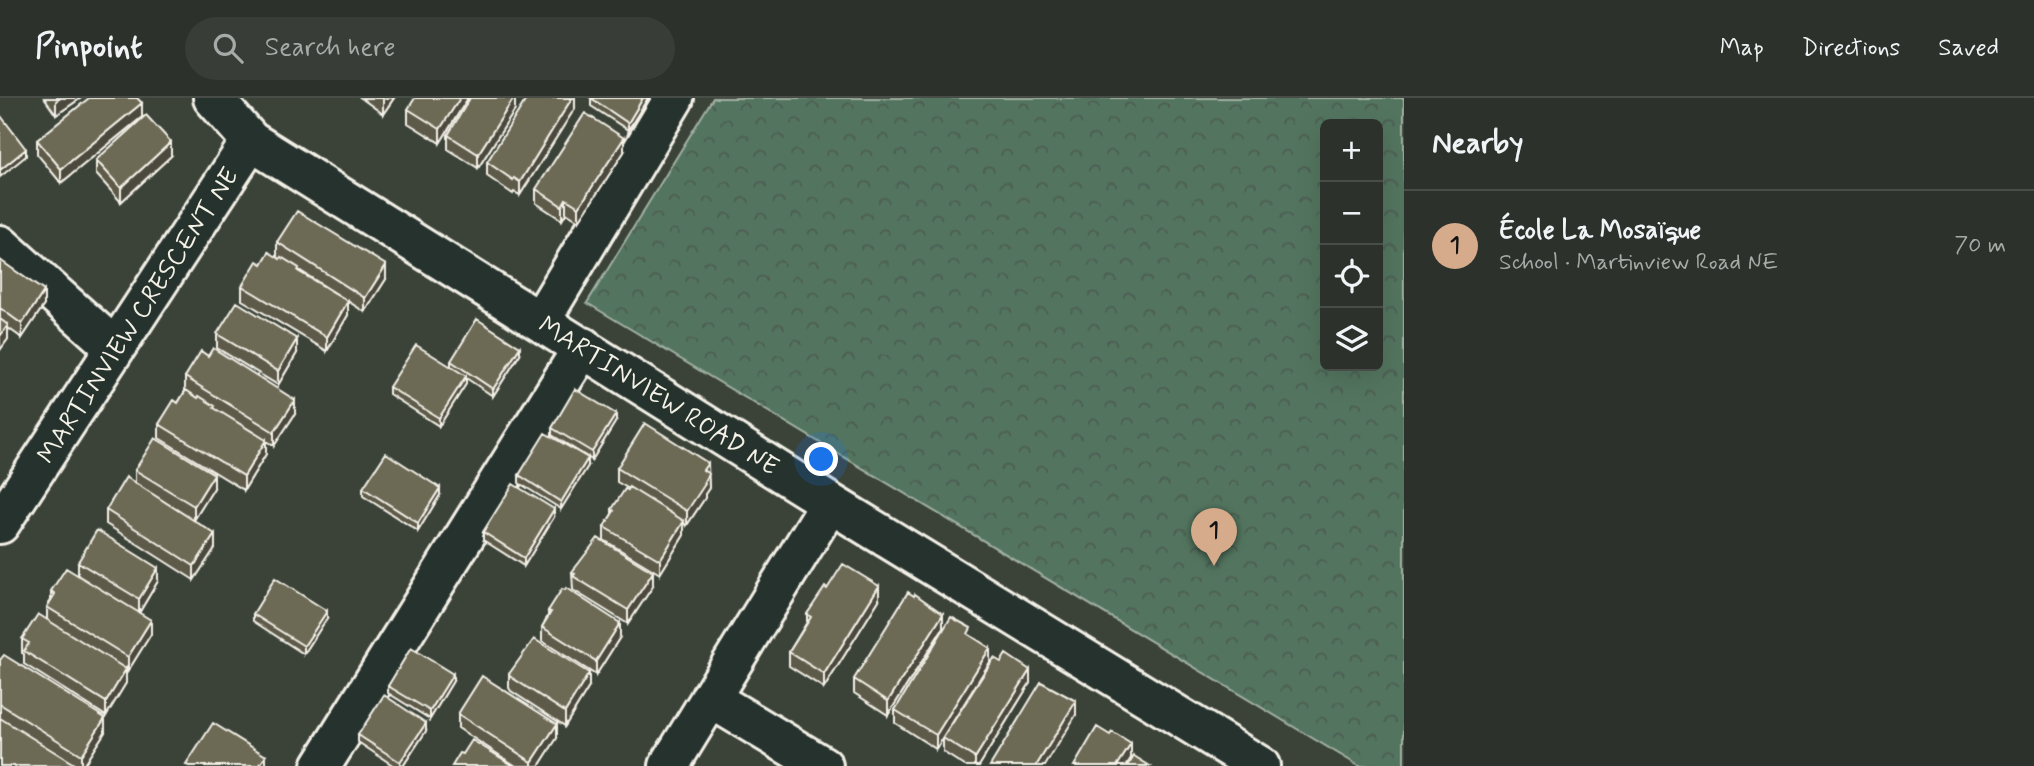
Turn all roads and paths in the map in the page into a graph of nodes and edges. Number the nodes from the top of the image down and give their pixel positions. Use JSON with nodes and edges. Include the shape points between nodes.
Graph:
{"nodes":[{"id":1,"x":213,"y":98,"type":"edge"},
{"id":2,"x":674,"y":98,"type":"edge"},
{"id":3,"x":251,"y":141,"type":"junction"},
{"id":4,"x":0,"y":245,"type":"edge"},
{"id":5,"x":541,"y":320,"type":"junction"},
{"id":6,"x":583,"y":347,"type":"junction"},
{"id":7,"x":115,"y":348,"type":"junction"},
{"id":8,"x":830,"y":503,"type":"junction"},
{"id":9,"x":0,"y":524,"type":"edge"},
{"id":10,"x":710,"y":698,"type":"junction"},
{"id":11,"x":1257,"y":765,"type":"edge"},
{"id":12,"x":321,"y":766,"type":"edge"},
{"id":13,"x":669,"y":766,"type":"edge"},
{"id":14,"x":823,"y":766,"type":"edge"}],
"edges":[{"from":1,"to":3,"type":"street","name":"MARTINVIEW ROAD NE"},
{"from":2,"to":5,"type":"street"},
{"from":3,"to":5,"type":"street","name":"MARTINVIEW ROAD NE"},
{"from":3,"to":7,"type":"street","name":"MARTINVIEW CRESCENT NE"},
{"from":4,"to":7,"type":"street"},
{"from":5,"to":6,"type":"street","name":"MARTINVIEW ROAD NE"},
{"from":6,"to":8,"type":"street","name":"MARTINVIEW ROAD NE"},
{"from":6,"to":12,"type":"street"},
{"from":7,"to":9,"type":"street","name":"MARTINVIEW CRESCENT NE"},
{"from":8,"to":10,"type":"street"},
{"from":8,"to":11,"type":"street","name":"MARTINVIEW ROAD NE"},
{"from":10,"to":13,"type":"street"},
{"from":10,"to":14,"type":"street"}]}
